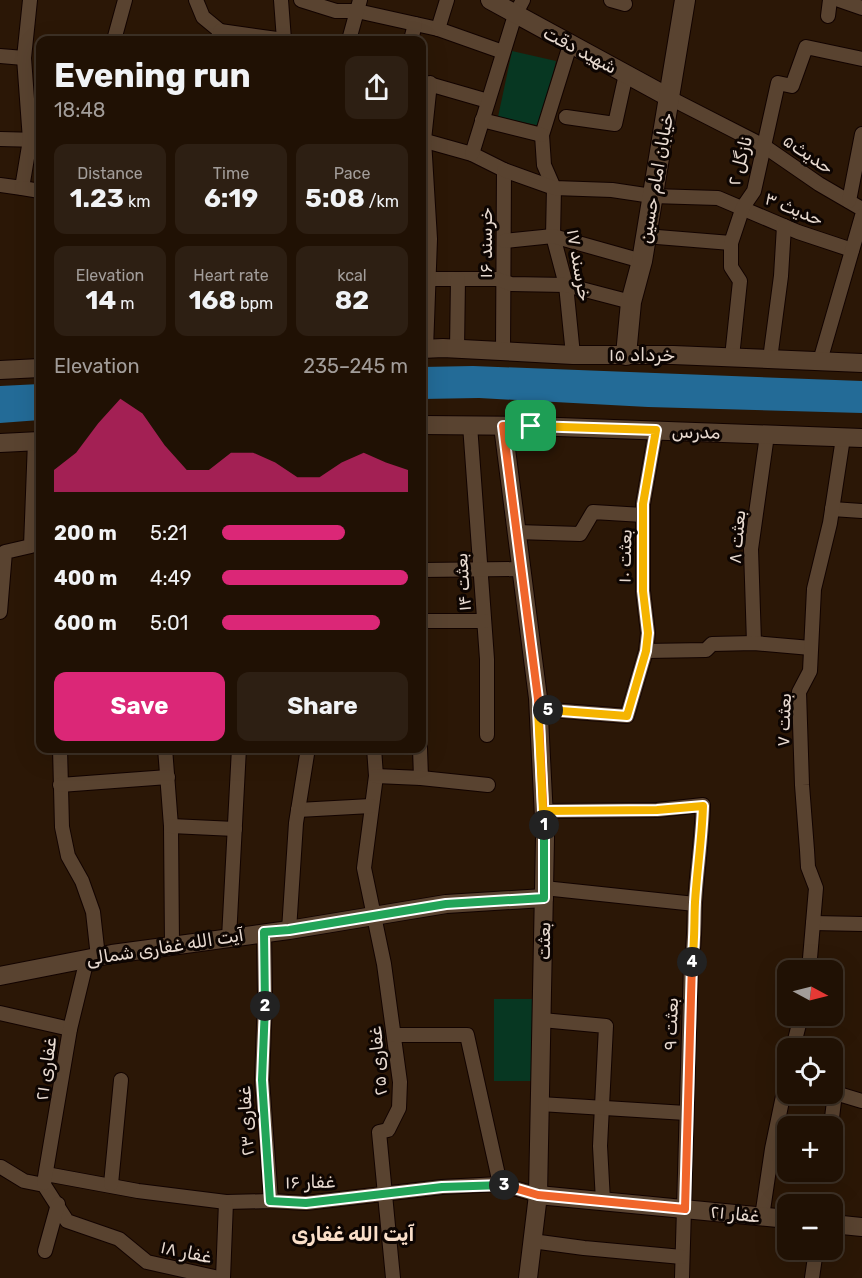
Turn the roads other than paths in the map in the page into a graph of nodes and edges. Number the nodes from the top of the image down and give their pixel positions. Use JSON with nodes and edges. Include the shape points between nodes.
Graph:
{"nodes":[{"id":1,"x":30,"y":0,"type":"edge"},
{"id":2,"x":125,"y":0,"type":"edge"},
{"id":3,"x":196,"y":0,"type":"edge"},
{"id":4,"x":281,"y":0,"type":"edge"},
{"id":5,"x":301,"y":0,"type":"edge"},
{"id":6,"x":447,"y":0,"type":"edge"},
{"id":7,"x":490,"y":0,"type":"edge"},
{"id":8,"x":611,"y":0,"type":"edge"},
{"id":9,"x":685,"y":0,"type":"edge"},
{"id":10,"x":830,"y":0,"type":"edge"},
{"id":11,"x":839,"y":0,"type":"edge"},
{"id":12,"x":626,"y":4,"type":"dead end"},
{"id":13,"x":358,"y":5,"type":"edge"},
{"id":14,"x":519,"y":7,"type":"edge"},
{"id":15,"x":862,"y":8,"type":"edge"},
{"id":16,"x":828,"y":16,"type":"dead end"},
{"id":17,"x":416,"y":24,"type":"junction"},
{"id":18,"x":438,"y":29,"type":"junction"},
{"id":19,"x":115,"y":36,"type":"edge"},
{"id":20,"x":219,"y":36,"type":"edge"},
{"id":21,"x":284,"y":36,"type":"edge"},
{"id":22,"x":350,"y":36,"type":"edge"},
{"id":23,"x":412,"y":36,"type":"edge"},
{"id":24,"x":570,"y":45,"type":"junction"},
{"id":25,"x":503,"y":52,"type":"junction"},
{"id":26,"x":0,"y":56,"type":"edge"},
{"id":27,"x":24,"y":58,"type":"junction"},
{"id":28,"x":862,"y":59,"type":"edge"},
{"id":29,"x":626,"y":74,"type":"junction"},
{"id":30,"x":426,"y":82,"type":"edge"},
{"id":31,"x":670,"y":98,"type":"junction"},
{"id":32,"x":488,"y":101,"type":"junction"},
{"id":33,"x":566,"y":117,"type":"dead end"},
{"id":34,"x":482,"y":120,"type":"junction"},
{"id":35,"x":862,"y":134,"type":"edge"},
{"id":36,"x":542,"y":135,"type":"junction"},
{"id":37,"x":0,"y":139,"type":"edge"},
{"id":38,"x":35,"y":140,"type":"edge"},
{"id":39,"x":426,"y":141,"type":"edge"},
{"id":40,"x":764,"y":146,"type":"junction"},
{"id":41,"x":472,"y":154,"type":"junction"},
{"id":42,"x":504,"y":170,"type":"junction"},
{"id":43,"x":0,"y":185,"type":"edge"},
{"id":44,"x":22,"y":188,"type":"junction"},
{"id":45,"x":554,"y":188,"type":"junction"},
{"id":46,"x":36,"y":190,"type":"edge"},
{"id":47,"x":652,"y":196,"type":"junction"},
{"id":48,"x":849,"y":201,"type":"junction"},
{"id":49,"x":743,"y":207,"type":"junction"},
{"id":50,"x":862,"y":209,"type":"edge"},
{"id":51,"x":862,"y":216,"type":"edge"},
{"id":52,"x":784,"y":226,"type":"junction"},
{"id":53,"x":553,"y":236,"type":"junction"},
{"id":54,"x":645,"y":236,"type":"junction"},
{"id":55,"x":426,"y":239,"type":"edge"},
{"id":56,"x":504,"y":241,"type":"junction"},
{"id":57,"x":731,"y":243,"type":"junction"},
{"id":58,"x":852,"y":250,"type":"junction"},
{"id":59,"x":642,"y":261,"type":"junction"},
{"id":60,"x":427,"y":279,"type":"junction"},
{"id":61,"x":458,"y":279,"type":"junction"},
{"id":62,"x":503,"y":281,"type":"junction"},
{"id":63,"x":566,"y":285,"type":"junction"},
{"id":64,"x":426,"y":302,"type":"edge"},
{"id":65,"x":631,"y":302,"type":"junction"},
{"id":66,"x":426,"y":349,"type":"edge"},
{"id":67,"x":457,"y":349,"type":"junction"},
{"id":68,"x":503,"y":352,"type":"junction"},
{"id":69,"x":573,"y":355,"type":"junction"},
{"id":70,"x":626,"y":355,"type":"junction"},
{"id":71,"x":732,"y":357,"type":"junction"},
{"id":72,"x":770,"y":359,"type":"junction"},
{"id":73,"x":820,"y":361,"type":"junction"},
{"id":74,"x":862,"y":363,"type":"edge"},
{"id":75,"x":36,"y":368,"type":"edge"},
{"id":76,"x":0,"y":370,"type":"edge"},
{"id":77,"x":426,"y":425,"type":"edge"},
{"id":78,"x":470,"y":425,"type":"junction"},
{"id":79,"x":503,"y":426,"type":"junction"},
{"id":80,"x":656,"y":430,"type":"junction"},
{"id":81,"x":767,"y":435,"type":"junction"},
{"id":82,"x":843,"y":438,"type":"junction"},
{"id":83,"x":862,"y":438,"type":"edge"},
{"id":84,"x":36,"y":441,"type":"edge"},
{"id":85,"x":0,"y":443,"type":"edge"},
{"id":86,"x":36,"y":471,"type":"edge"},
{"id":87,"x":832,"y":509,"type":"junction"},
{"id":88,"x":862,"y":511,"type":"edge"},
{"id":89,"x":643,"y":515,"type":"junction"},
{"id":90,"x":517,"y":532,"type":"junction"},
{"id":91,"x":521,"y":569,"type":"junction"},
{"id":92,"x":426,"y":570,"type":"edge"},
{"id":93,"x":480,"y":570,"type":"junction"},
{"id":94,"x":0,"y":612,"type":"edge"},
{"id":95,"x":426,"y":621,"type":"edge"},
{"id":96,"x":484,"y":621,"type":"junction"},
{"id":97,"x":754,"y":644,"type":"junction"},
{"id":98,"x":811,"y":648,"type":"junction"},
{"id":99,"x":646,"y":651,"type":"junction"},
{"id":100,"x":538,"y":709,"type":"junction"},
{"id":101,"x":487,"y":735,"type":"dead end"},
{"id":102,"x":60,"y":753,"type":"edge"},
{"id":103,"x":166,"y":753,"type":"edge"},
{"id":104,"x":239,"y":753,"type":"edge"},
{"id":105,"x":307,"y":753,"type":"edge"},
{"id":106,"x":374,"y":753,"type":"edge"},
{"id":107,"x":420,"y":753,"type":"edge"},
{"id":108,"x":376,"y":776,"type":"junction"},
{"id":109,"x":168,"y":777,"type":"junction"},
{"id":110,"x":421,"y":778,"type":"junction"},
{"id":111,"x":60,"y":785,"type":"junction"},
{"id":112,"x":488,"y":785,"type":"dead end"},
{"id":113,"x":371,"y":806,"type":"junction"},
{"id":114,"x":298,"y":810,"type":"junction"},
{"id":115,"x":543,"y":811,"type":"junction"},
{"id":116,"x":171,"y":826,"type":"junction"},
{"id":117,"x":235,"y":829,"type":"junction"},
{"id":118,"x":544,"y":893,"type":"junction"},
{"id":119,"x":695,"y":904,"type":"junction"},
{"id":120,"x":375,"y":916,"type":"junction"},
{"id":121,"x":813,"y":923,"type":"junction"},
{"id":122,"x":862,"y":924,"type":"edge"},
{"id":123,"x":289,"y":930,"type":"junction"},
{"id":124,"x":264,"y":932,"type":"junction"},
{"id":125,"x":229,"y":938,"type":"junction"},
{"id":126,"x":172,"y":945,"type":"junction"},
{"id":127,"x":92,"y":958,"type":"junction"},
{"id":128,"x":810,"y":960,"type":"edge"},
{"id":129,"x":0,"y":976,"type":"edge"},
{"id":130,"x":0,"y":1013,"type":"edge"},
{"id":131,"x":542,"y":1020,"type":"junction"},
{"id":132,"x":70,"y":1029,"type":"junction"},
{"id":133,"x":395,"y":1035,"type":"junction"},
{"id":134,"x":121,"y":1080,"type":"dead end"},
{"id":135,"x":843,"y":1096,"type":"edge"},
{"id":136,"x":862,"y":1101,"type":"edge"},
{"id":137,"x":540,"y":1104,"type":"junction"},
{"id":138,"x":781,"y":1104,"type":"edge"},
{"id":139,"x":601,"y":1109,"type":"junction"},
{"id":140,"x":686,"y":1113,"type":"junction"},
{"id":141,"x":1,"y":1167,"type":"edge"},
{"id":142,"x":45,"y":1179,"type":"junction"},
{"id":143,"x":500,"y":1184,"type":"junction"},
{"id":144,"x":111,"y":1185,"type":"junction"},
{"id":145,"x":385,"y":1194,"type":"junction"},
{"id":146,"x":538,"y":1195,"type":"junction"},
{"id":147,"x":270,"y":1201,"type":"junction"},
{"id":148,"x":603,"y":1201,"type":"junction"},
{"id":149,"x":226,"y":1202,"type":"junction"},
{"id":150,"x":58,"y":1204,"type":"junction"},
{"id":151,"x":685,"y":1209,"type":"junction"},
{"id":152,"x":762,"y":1217,"type":"junction"},
{"id":153,"x":777,"y":1218,"type":"edge"},
{"id":154,"x":843,"y":1225,"type":"edge"},
{"id":155,"x":862,"y":1227,"type":"edge"},
{"id":156,"x":532,"y":1241,"type":"junction"},
{"id":157,"x":45,"y":1251,"type":"dead end"},
{"id":158,"x":682,"y":1257,"type":"junction"},
{"id":159,"x":815,"y":1260,"type":"edge"},
{"id":160,"x":221,"y":1278,"type":"edge"},
{"id":161,"x":393,"y":1278,"type":"edge"},
{"id":162,"x":528,"y":1278,"type":"edge"},
{"id":163,"x":682,"y":1278,"type":"edge"},
{"id":164,"x":812,"y":1278,"type":"edge"}],
"edges":[{"from":1,"to":27,"type":"street"},
{"from":2,"to":19,"type":"street"},
{"from":3,"to":20,"type":"street","via":[[203,17]]},
{"from":4,"to":21,"type":"street"},
{"from":5,"to":13,"type":"street","via":[[336,11]]},
{"from":6,"to":18,"type":"street"},
{"from":7,"to":14,"type":"street","name":"شهید دقت"},
{"from":8,"to":12,"type":"street"},
{"from":9,"to":31,"type":"main road","name":"خیابان امام حسین"},
{"from":10,"to":16,"type":"street"},
{"from":11,"to":15,"type":"street"},
{"from":13,"to":17,"type":"street"},
{"from":13,"to":22,"type":"street"},
{"from":14,"to":24,"type":"street","name":"شهید دقت"},
{"from":14,"to":25,"type":"street"},
{"from":17,"to":18,"type":"street"},
{"from":17,"to":23,"type":"street"},
{"from":18,"to":25,"type":"street"},
{"from":24,"to":29,"type":"street","name":"شهید دقت"},
{"from":24,"to":36,"type":"street","name":"خرسند ۱۷"},
{"from":25,"to":32,"type":"street"},
{"from":26,"to":27,"type":"street"},
{"from":27,"to":38,"type":"street"},
{"from":28,"to":40,"type":"street","name":"نازگل ۲","via":[[806,47],[792,86],[778,82]]},
{"from":29,"to":31,"type":"street","name":"شهید دقت"},
{"from":29,"to":33,"type":"street","via":[[615,124]]},
{"from":30,"to":32,"type":"street"},
{"from":31,"to":40,"type":"street","name":"حدیث۵"},
{"from":31,"to":47,"type":"main road","name":"خیابان امام حسین"},
{"from":32,"to":34,"type":"street"},
{"from":34,"to":36,"type":"street"},
{"from":34,"to":41,"type":"street"},
{"from":35,"to":48,"type":"street"},
{"from":36,"to":45,"type":"street","name":"خرسند ۱۷","via":[[544,165]]},
{"from":37,"to":38,"type":"street"},
{"from":38,"to":44,"type":"street"},
{"from":39,"to":41,"type":"street"},
{"from":40,"to":48,"type":"street","name":"حدیث۵"},
{"from":40,"to":49,"type":"street","name":"نازگل ۲","via":[[754,191]]},
{"from":41,"to":42,"type":"street"},
{"from":42,"to":45,"type":"street","name":"حدیث ۳"},
{"from":42,"to":56,"type":"street","name":"خرسند ۱۶"},
{"from":43,"to":44,"type":"street"},
{"from":44,"to":46,"type":"street"},
{"from":45,"to":47,"type":"street","name":"حدیث ۳"},
{"from":45,"to":53,"type":"street","name":"خرسند ۱۷"},
{"from":47,"to":49,"type":"street","name":"حدیث ۳","via":[[718,198]]},
{"from":47,"to":54,"type":"main road","name":"خیابان امام حسین"},
{"from":48,"to":50,"type":"street","name":"حدیث۵"},
{"from":49,"to":52,"type":"street","name":"حدیث ۳"},
{"from":49,"to":57,"type":"street","name":"نازگل ۲"},
{"from":51,"to":58,"type":"street"},
{"from":52,"to":58,"type":"street","name":"حدیث ۳"},
{"from":52,"to":72,"type":"street"},
{"from":53,"to":56,"type":"street"},
{"from":53,"to":59,"type":"street"},
{"from":53,"to":63,"type":"street","name":"خرسند ۱۷"},
{"from":54,"to":57,"type":"street"},
{"from":54,"to":59,"type":"main road","name":"خیابان امام حسین"},
{"from":55,"to":60,"type":"street"},
{"from":56,"to":62,"type":"street","name":"خرسند ۱۶"},
{"from":57,"to":71,"type":"street","name":"نازگل ۲","via":[[731,267],[740,281]]},
{"from":58,"to":73,"type":"street"},
{"from":59,"to":65,"type":"main road","name":"خیابان امام حسین"},
{"from":60,"to":61,"type":"street"},
{"from":60,"to":64,"type":"street"},
{"from":61,"to":62,"type":"street"},
{"from":61,"to":67,"type":"street"},
{"from":62,"to":63,"type":"street"},
{"from":62,"to":68,"type":"street","name":"خرسند ۱۶"},
{"from":63,"to":65,"type":"street"},
{"from":63,"to":69,"type":"street","name":"خرسند ۱۷"},
{"from":65,"to":70,"type":"main road","name":"خیابان امام حسین"},
{"from":66,"to":67,"type":"street","name":"۱۵ خرداد"},
{"from":67,"to":68,"type":"street","name":"۱۵ خرداد"},
{"from":68,"to":69,"type":"street","name":"۱۵ خرداد"},
{"from":69,"to":70,"type":"street","name":"۱۵ خرداد"},
{"from":70,"to":71,"type":"street","name":"۱۵ خرداد"},
{"from":71,"to":72,"type":"street","name":"۱۵ خرداد"},
{"from":72,"to":73,"type":"street","name":"۱۵ خرداد"},
{"from":73,"to":74,"type":"street","name":"۱۵ خرداد"},
{"from":75,"to":76,"type":"street"},
{"from":77,"to":78,"type":"street","name":"مدرس"},
{"from":78,"to":79,"type":"street","name":"مدرس"},
{"from":78,"to":93,"type":"street","name":"بعثت ۱۴"},
{"from":79,"to":80,"type":"street","name":"مدرس"},
{"from":79,"to":90,"type":"street","name":"بعثت"},
{"from":80,"to":81,"type":"street","name":"مدرس"},
{"from":80,"to":89,"type":"street","name":"بعثت ۱۰"},
{"from":81,"to":82,"type":"street","name":"مدرس"},
{"from":81,"to":97,"type":"street","name":"بعثت ۸","via":[[751,549]]},
{"from":82,"to":83,"type":"street","name":"مدرس"},
{"from":82,"to":87,"type":"street","name":"بعثت ۷"},
{"from":84,"to":85,"type":"street"},
{"from":86,"to":94,"type":"street","via":[[31,546],[5,552]]},
{"from":87,"to":88,"type":"street"},
{"from":87,"to":98,"type":"street","name":"بعثت ۷","via":[[814,589]]},
{"from":89,"to":90,"type":"street","via":[[592,512],[580,534]]},
{"from":89,"to":99,"type":"street","name":"بعثت ۱۰"},
{"from":90,"to":91,"type":"street","name":"بعثت"},
{"from":91,"to":93,"type":"street"},
{"from":91,"to":100,"type":"street","name":"بعثت"},
{"from":92,"to":93,"type":"street"},
{"from":93,"to":96,"type":"street","name":"بعثت ۱۴"},
{"from":95,"to":96,"type":"street"},
{"from":96,"to":101,"type":"street","name":"بعثت ۱۴"},
{"from":97,"to":98,"type":"street"},
{"from":97,"to":99,"type":"street"},
{"from":98,"to":121,"type":"street","name":"بعثت ۷","via":[[810,671],[799,692],[808,867],[816,888]]},
{"from":99,"to":100,"type":"street","name":"بعثت ۱۰","via":[[627,716]]},
{"from":100,"to":115,"type":"street","name":"بعثت"},
{"from":102,"to":111,"type":"street","name":"غفاری ۲۱"},
{"from":103,"to":109,"type":"street"},
{"from":104,"to":117,"type":"street"},
{"from":105,"to":114,"type":"street"},
{"from":106,"to":108,"type":"street","name":"غفاری ۲۵"},
{"from":107,"to":110,"type":"street"},
{"from":108,"to":110,"type":"street"},
{"from":108,"to":113,"type":"street","name":"غفاری ۲۵"},
{"from":109,"to":111,"type":"street"},
{"from":109,"to":116,"type":"street"},
{"from":110,"to":112,"type":"street"},
{"from":111,"to":127,"type":"street","name":"غفاری ۲۱","via":[[68,856],[93,912]]},
{"from":113,"to":114,"type":"street"},
{"from":113,"to":120,"type":"street","name":"غفاری ۲۵","via":[[364,868]]},
{"from":114,"to":123,"type":"street"},
{"from":115,"to":118,"type":"street","name":"بعثت"},
{"from":115,"to":119,"type":"street","name":"بعثت ۹","via":[[703,806]]},
{"from":116,"to":117,"type":"street"},
{"from":116,"to":126,"type":"street"},
{"from":117,"to":125,"type":"street"},
{"from":118,"to":119,"type":"street"},
{"from":118,"to":120,"type":"street","name":"آیت الله غفاری شمالی"},
{"from":118,"to":131,"type":"street","name":"بعثت"},
{"from":119,"to":140,"type":"street","name":"بعثت ۹"},
{"from":120,"to":123,"type":"street","name":"آیت الله غفاری شمالی"},
{"from":120,"to":133,"type":"street","name":"غفاری ۲۵"},
{"from":121,"to":122,"type":"street"},
{"from":121,"to":128,"type":"street","name":"بعثت ۷"},
{"from":123,"to":124,"type":"street","name":"آیت الله غفاری شمالی"},
{"from":124,"to":125,"type":"street","name":"آیت الله غفاری شمالی"},
{"from":124,"to":147,"type":"street","name":"غفاری ۲۳","via":[[262,1080]]},
{"from":125,"to":126,"type":"street","name":"آیت الله غفاری شمالی"},
{"from":126,"to":127,"type":"street","name":"آیت الله غفاری شمالی"},
{"from":127,"to":129,"type":"street","name":"آیت الله غفاری شمالی"},
{"from":127,"to":132,"type":"street","name":"غفاری ۲۱"},
{"from":130,"to":132,"type":"street"},
{"from":131,"to":137,"type":"street","name":"بعثت"},
{"from":131,"to":139,"type":"street","via":[[606,1026]]},
{"from":132,"to":142,"type":"street","name":"غفاری ۲۱"},
{"from":133,"to":143,"type":"street","via":[[467,1035]]},
{"from":133,"to":145,"type":"street","name":"غفاری ۲۵","via":[[399,1108],[388,1130],[379,1132]]},
{"from":134,"to":144,"type":"street"},
{"from":135,"to":136,"type":"street"},
{"from":137,"to":139,"type":"street"},
{"from":137,"to":146,"type":"street","name":"بعثت"},
{"from":138,"to":152,"type":"street"},
{"from":139,"to":140,"type":"street"},
{"from":139,"to":148,"type":"street"},
{"from":140,"to":151,"type":"street","name":"بعثت ۹"},
{"from":141,"to":142,"type":"street","via":[[24,1181]]},
{"from":142,"to":144,"type":"street","name":"غفار ۱۶"},
{"from":142,"to":150,"type":"street","name":"غفار ۱۸"},
{"from":143,"to":145,"type":"street","name":"غفار ۱۶"},
{"from":143,"to":146,"type":"street","name":"غفار ۱۶"},
{"from":144,"to":149,"type":"street","name":"غفار ۱۶"},
{"from":145,"to":147,"type":"street","name":"غفار ۱۶","via":[[306,1203]]},
{"from":145,"to":161,"type":"street"},
{"from":146,"to":148,"type":"street","name":"غفار ۲۱"},
{"from":146,"to":156,"type":"street","name":"بعثت"},
{"from":147,"to":149,"type":"street","name":"غفار ۱۶"},
{"from":148,"to":151,"type":"street","name":"غفار ۲۱"},
{"from":149,"to":160,"type":"street"},
{"from":150,"to":157,"type":"street"},
{"from":150,"to":160,"type":"street","name":"غفار ۱۸","via":[[67,1221],[119,1239],[147,1262]]},
{"from":151,"to":152,"type":"street","name":"غفار ۲۱"},
{"from":151,"to":158,"type":"street","name":"بعثت ۹"},
{"from":152,"to":153,"type":"street","name":"غفار ۲۱"},
{"from":154,"to":155,"type":"street"},
{"from":156,"to":158,"type":"street"},
{"from":156,"to":162,"type":"street","name":"بعثت"},
{"from":158,"to":163,"type":"street","name":"بعثت ۹"},
{"from":159,"to":164,"type":"street"}]}
